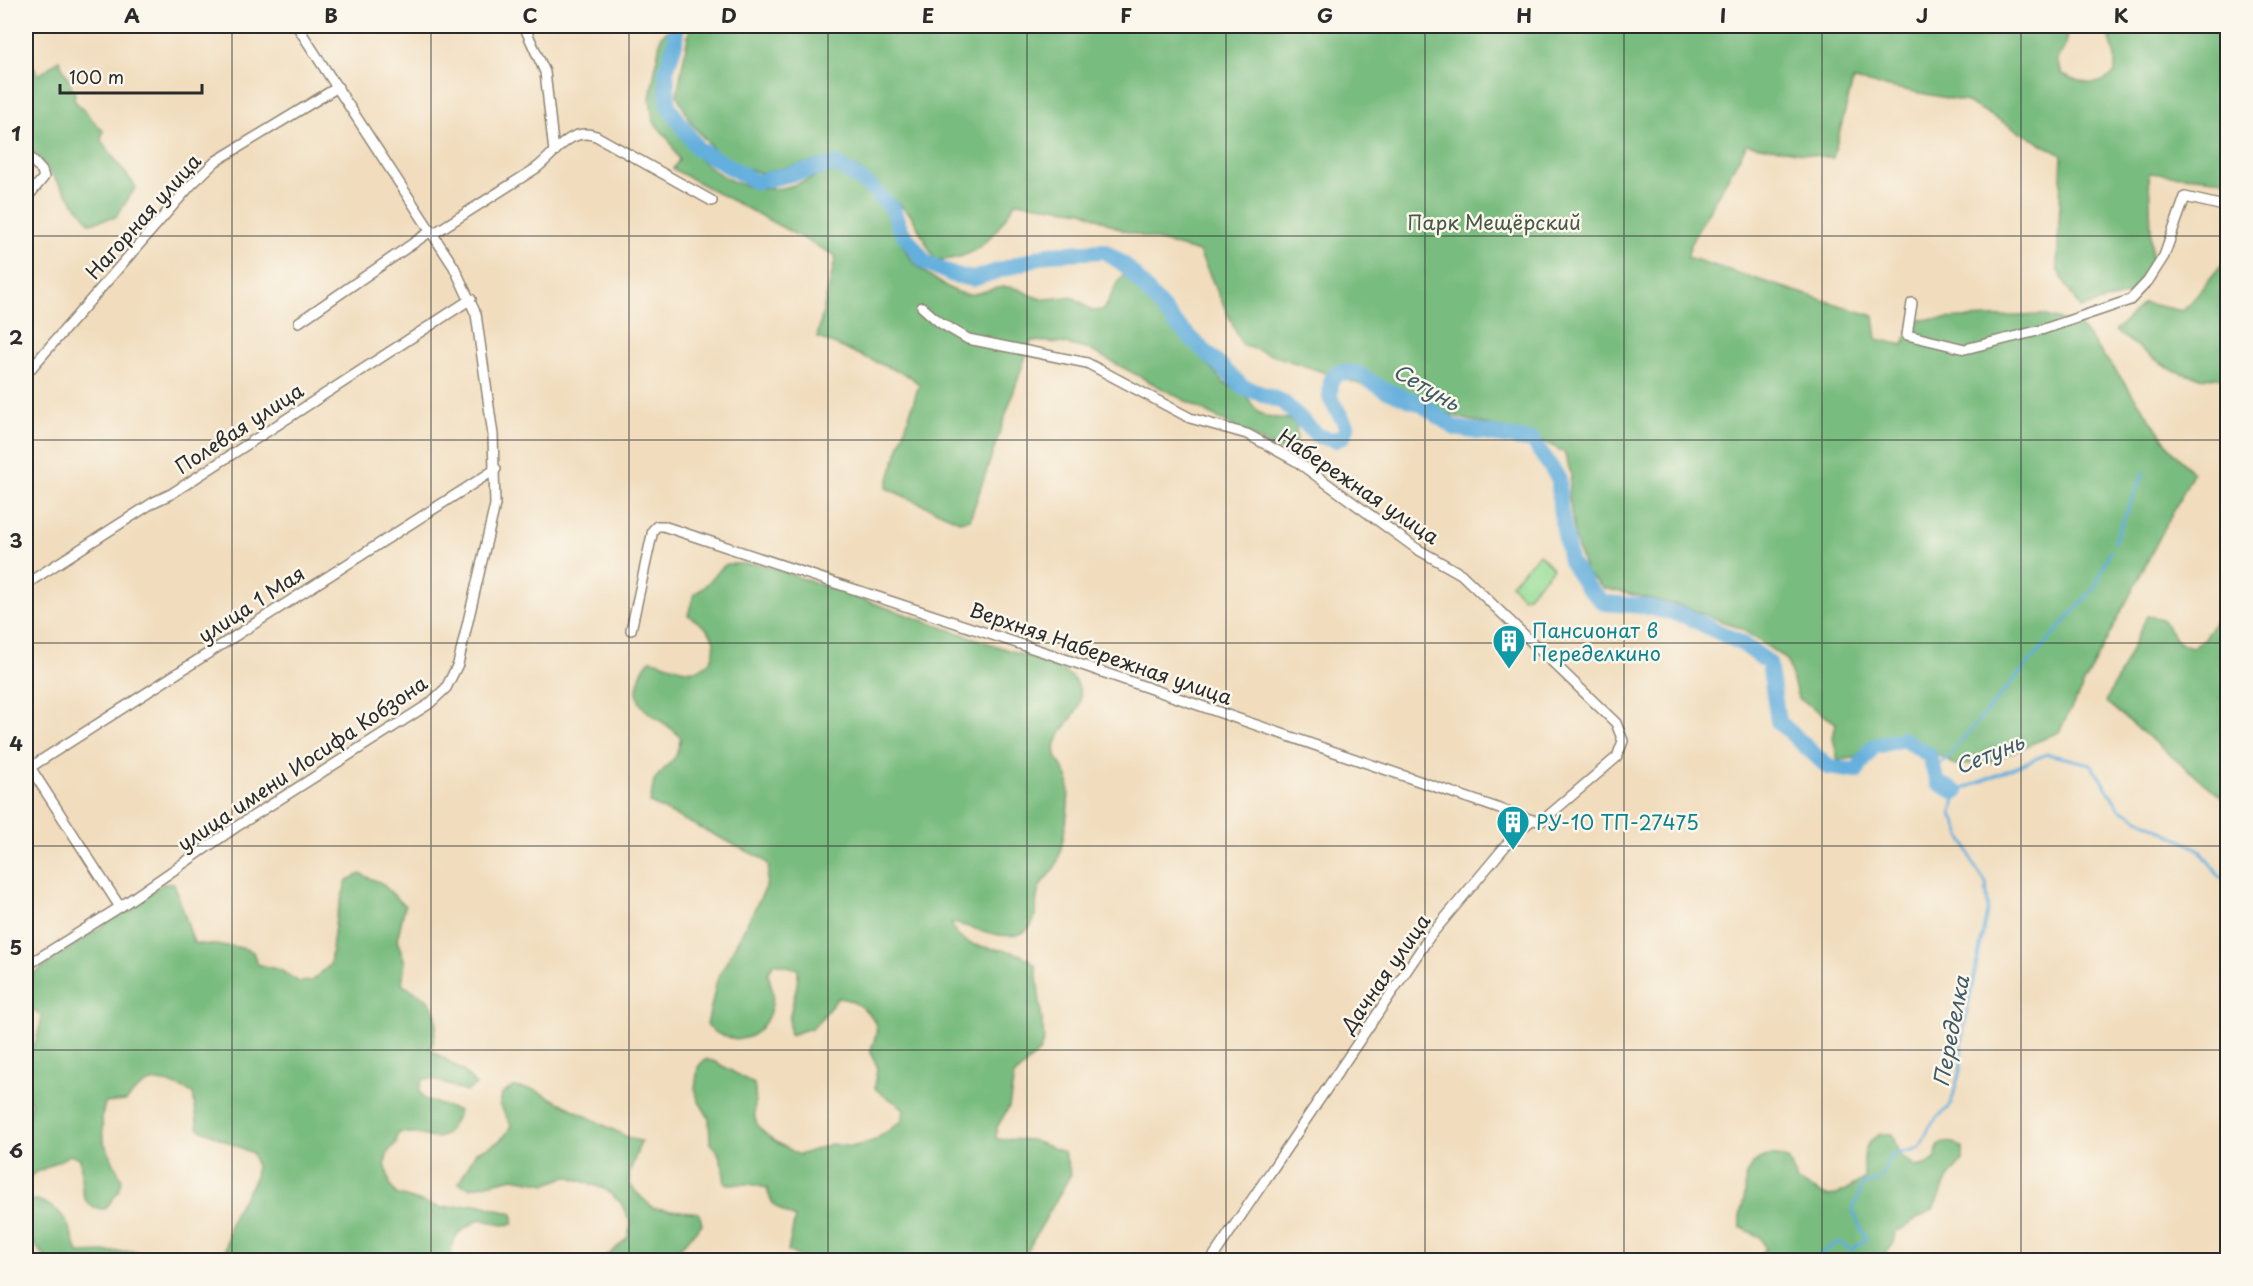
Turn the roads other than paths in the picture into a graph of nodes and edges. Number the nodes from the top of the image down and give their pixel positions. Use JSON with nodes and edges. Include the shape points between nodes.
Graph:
{"nodes":[{"id":1,"x":297,"y":26,"type":"edge"},
{"id":2,"x":524,"y":26,"type":"edge"},
{"id":3,"x":338,"y":87,"type":"junction"},
{"id":4,"x":554,"y":152,"type":"junction"},
{"id":5,"x":26,"y":153,"type":"edge"},
{"id":6,"x":26,"y":199,"type":"edge"},
{"id":7,"x":712,"y":201,"type":"dead end"},
{"id":8,"x":2228,"y":207,"type":"edge"},
{"id":9,"x":432,"y":232,"type":"junction"},
{"id":10,"x":471,"y":299,"type":"junction"},
{"id":11,"x":1912,"y":303,"type":"dead end"},
{"id":12,"x":922,"y":307,"type":"dead end"},
{"id":13,"x":298,"y":322,"type":"dead end"},
{"id":14,"x":26,"y":374,"type":"edge"},
{"id":15,"x":496,"y":469,"type":"junction"},
{"id":16,"x":26,"y":584,"type":"edge"},
{"id":17,"x":631,"y":630,"type":"dead end"},
{"id":18,"x":1623,"y":741,"type":"joint"},
{"id":19,"x":27,"y":766,"type":"edge"},
{"id":20,"x":1532,"y":820,"type":"junction"},
{"id":21,"x":120,"y":907,"type":"junction"},
{"id":22,"x":26,"y":966,"type":"edge"},
{"id":23,"x":1211,"y":1260,"type":"edge"}],
"edges":[{"from":1,"to":3,"type":"street","name":"улица имени Иосифа Кобзона"},
{"from":2,"to":4,"type":"street","via":[[545,72]]},
{"from":3,"to":9,"type":"street","name":"улица имени Иосифа Кобзона"},
{"from":3,"to":14,"type":"street","name":"Нагорная улица","via":[[216,161]]},
{"from":4,"to":7,"type":"street","via":[[572,136],[588,133]]},
{"from":4,"to":9,"type":"street","via":[[535,169]]},
{"from":5,"to":6,"type":"street","via":[[44,177]]},
{"from":8,"to":11,"type":"street","via":[[2185,197],[2164,256],[2148,282],[2130,300],[2041,330],[1965,349],[1907,335]]},
{"from":9,"to":10,"type":"street","name":"улица имени Иосифа Кобзона"},
{"from":9,"to":13,"type":"street"},
{"from":10,"to":15,"type":"street","name":"улица имени Иосифа Кобзона"},
{"from":10,"to":16,"type":"street","name":"Полевая улица"},
{"from":12,"to":18,"type":"street","name":"Набережная улица","via":[[968,339],[1086,363],[1190,418],[1246,434],[1296,460],[1417,549],[1461,574],[1616,723]]},
{"from":15,"to":19,"type":"street","name":"улица 1 Мая"},
{"from":15,"to":21,"type":"street","name":"улица имени Иосифа Кобзона","via":[[492,524],[458,664],[446,688],[429,704],[236,826]]},
{"from":17,"to":20,"type":"street","name":"Верхняя Набережная улица","via":[[657,526],[1050,654]]},
{"from":18,"to":20,"type":"street","name":"Дачная улица","via":[[1617,757],[1542,820]]},
{"from":19,"to":21,"type":"street"},
{"from":20,"to":23,"type":"street","name":"Дачная улица","via":[[1518,831],[1431,936]]},
{"from":21,"to":22,"type":"street","name":"улица имени Иосифа Кобзона"}]}
